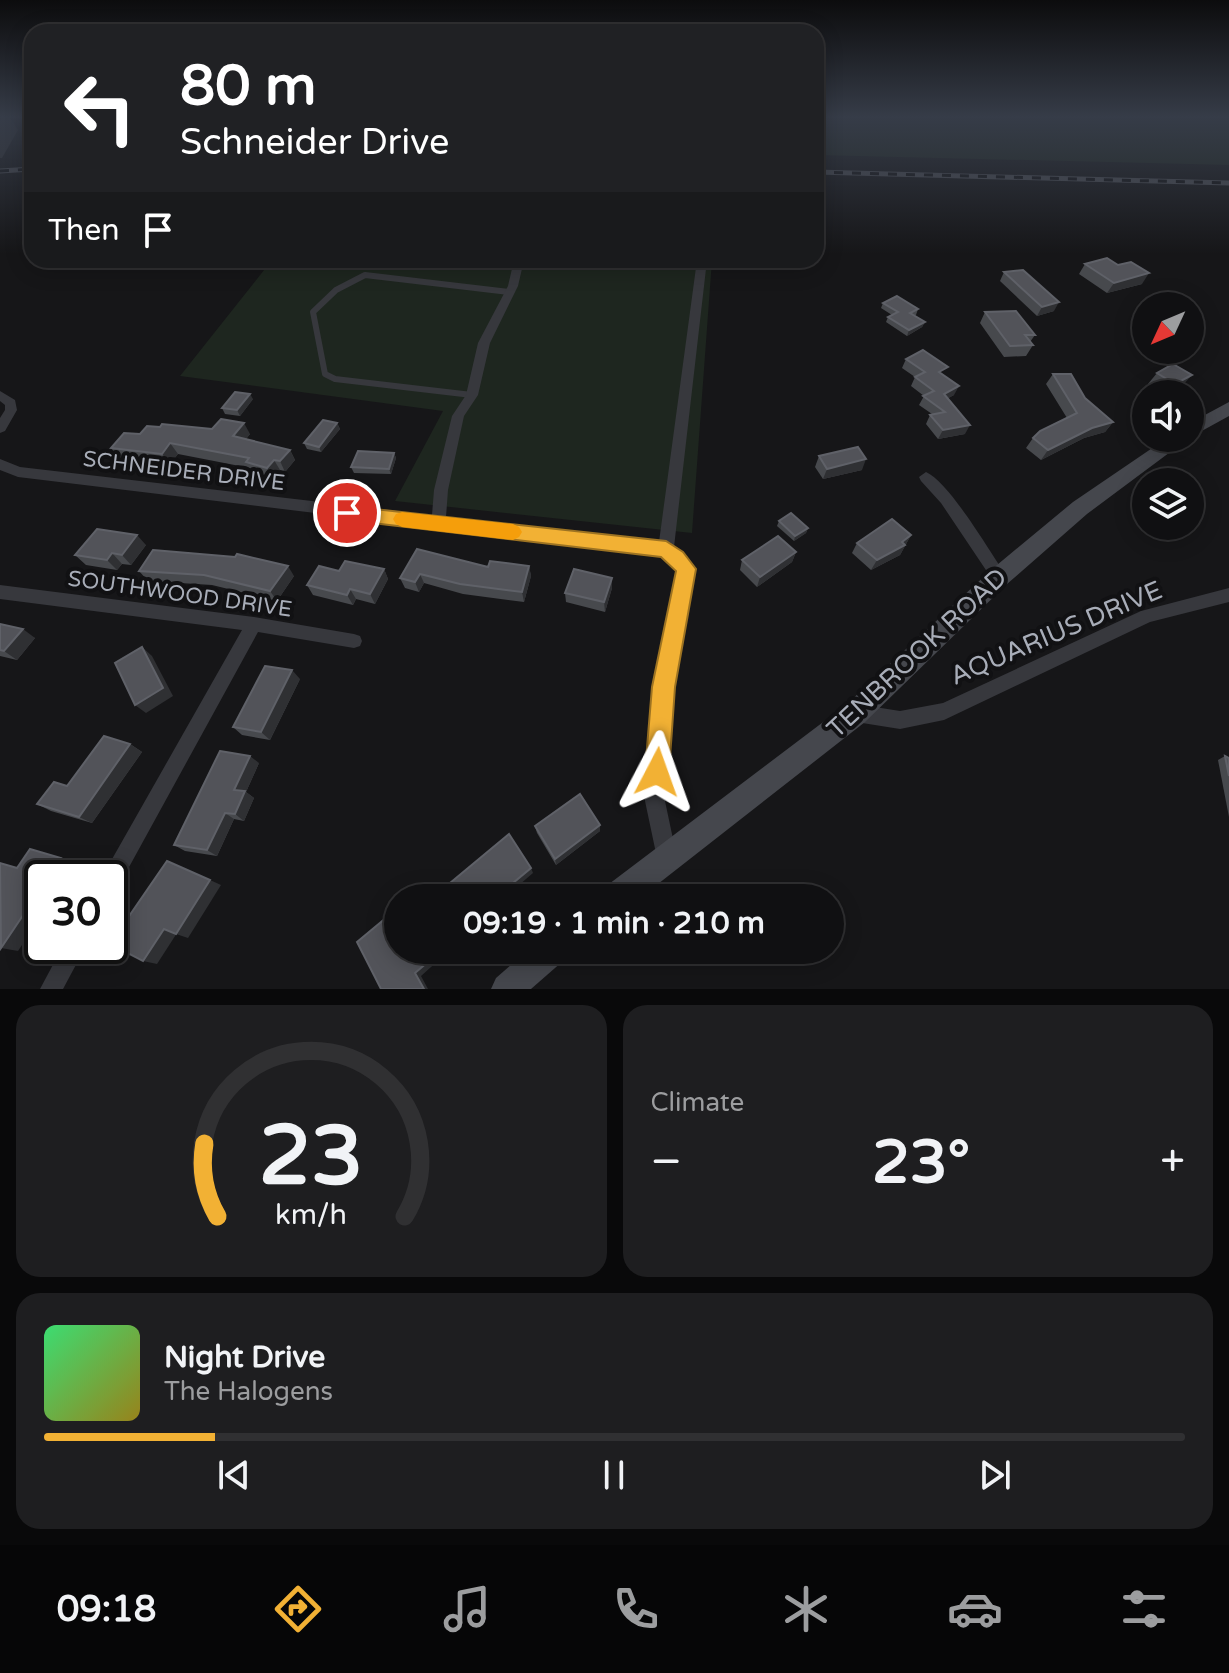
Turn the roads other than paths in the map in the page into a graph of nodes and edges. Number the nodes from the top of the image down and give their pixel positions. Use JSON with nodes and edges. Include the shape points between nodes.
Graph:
{"nodes":[{"id":1,"x":516,"y":268,"type":"edge"},
{"id":2,"x":701,"y":268,"type":"edge"},
{"id":3,"x":509,"y":292,"type":"junction"},
{"id":4,"x":2,"y":395,"type":"edge"},
{"id":5,"x":472,"y":395,"type":"junction"},
{"id":6,"x":1229,"y":408,"type":"edge"},
{"id":7,"x":1204,"y":423,"type":"edge"},
{"id":8,"x":0,"y":428,"type":"edge"},
{"id":9,"x":1160,"y":452,"type":"edge"},
{"id":10,"x":0,"y":464,"type":"edge"},
{"id":11,"x":926,"y":477,"type":"dead end"},
{"id":12,"x":438,"y":523,"type":"junction"},
{"id":13,"x":666,"y":549,"type":"junction"},
{"id":14,"x":999,"y":577,"type":"junction"},
{"id":15,"x":0,"y":592,"type":"edge"},
{"id":16,"x":1229,"y":595,"type":"edge"},
{"id":17,"x":254,"y":624,"type":"junction"},
{"id":18,"x":354,"y":641,"type":"dead end"},
{"id":19,"x":856,"y":713,"type":"junction"},
{"id":20,"x":667,"y":858,"type":"junction"},
{"id":21,"x":122,"y":860,"type":"edge"},
{"id":22,"x":634,"y":884,"type":"edge"},
{"id":23,"x":65,"y":964,"type":"edge"},
{"id":24,"x":536,"y":964,"type":"edge"},
{"id":25,"x":51,"y":989,"type":"edge"},
{"id":26,"x":507,"y":989,"type":"edge"}],
"edges":[{"from":1,"to":3,"type":"street"},
{"from":2,"to":13,"type":"street"},
{"from":3,"to":5,"type":"street","via":[[484,343]]},
{"from":3,"to":5,"type":"lane","via":[[365,275],[329,295],[313,312],[325,374]]},
{"from":4,"to":8,"type":"street","via":[[11,410]]},
{"from":5,"to":12,"type":"street","via":[[458,416]]},
{"from":6,"to":7,"type":"street"},
{"from":9,"to":14,"type":"street","name":"TENBROOK ROAD","via":[[1097,495]]},
{"from":10,"to":12,"type":"street","name":"SCHNEIDER DRIVE","via":[[18,472]]},
{"from":11,"to":14,"type":"street"},
{"from":12,"to":13,"type":"street","name":"SCHNEIDER DRIVE"},
{"from":13,"to":20,"type":"street","via":[[686,569],[664,687],[655,801]]},
{"from":14,"to":19,"type":"street","name":"TENBROOK ROAD"},
{"from":15,"to":17,"type":"street","name":"SOUTHWOOD DRIVE"},
{"from":16,"to":19,"type":"street","name":"AQUARIUS DRIVE","via":[[1147,616],[944,711],[900,720]]},
{"from":17,"to":18,"type":"street","name":"SOUTHWOOD DRIVE"},
{"from":17,"to":21,"type":"street"},
{"from":19,"to":20,"type":"street","name":"TENBROOK ROAD"},
{"from":20,"to":22,"type":"street","name":"TENBROOK ROAD"},
{"from":23,"to":25,"type":"street"},
{"from":24,"to":26,"type":"street"}]}
